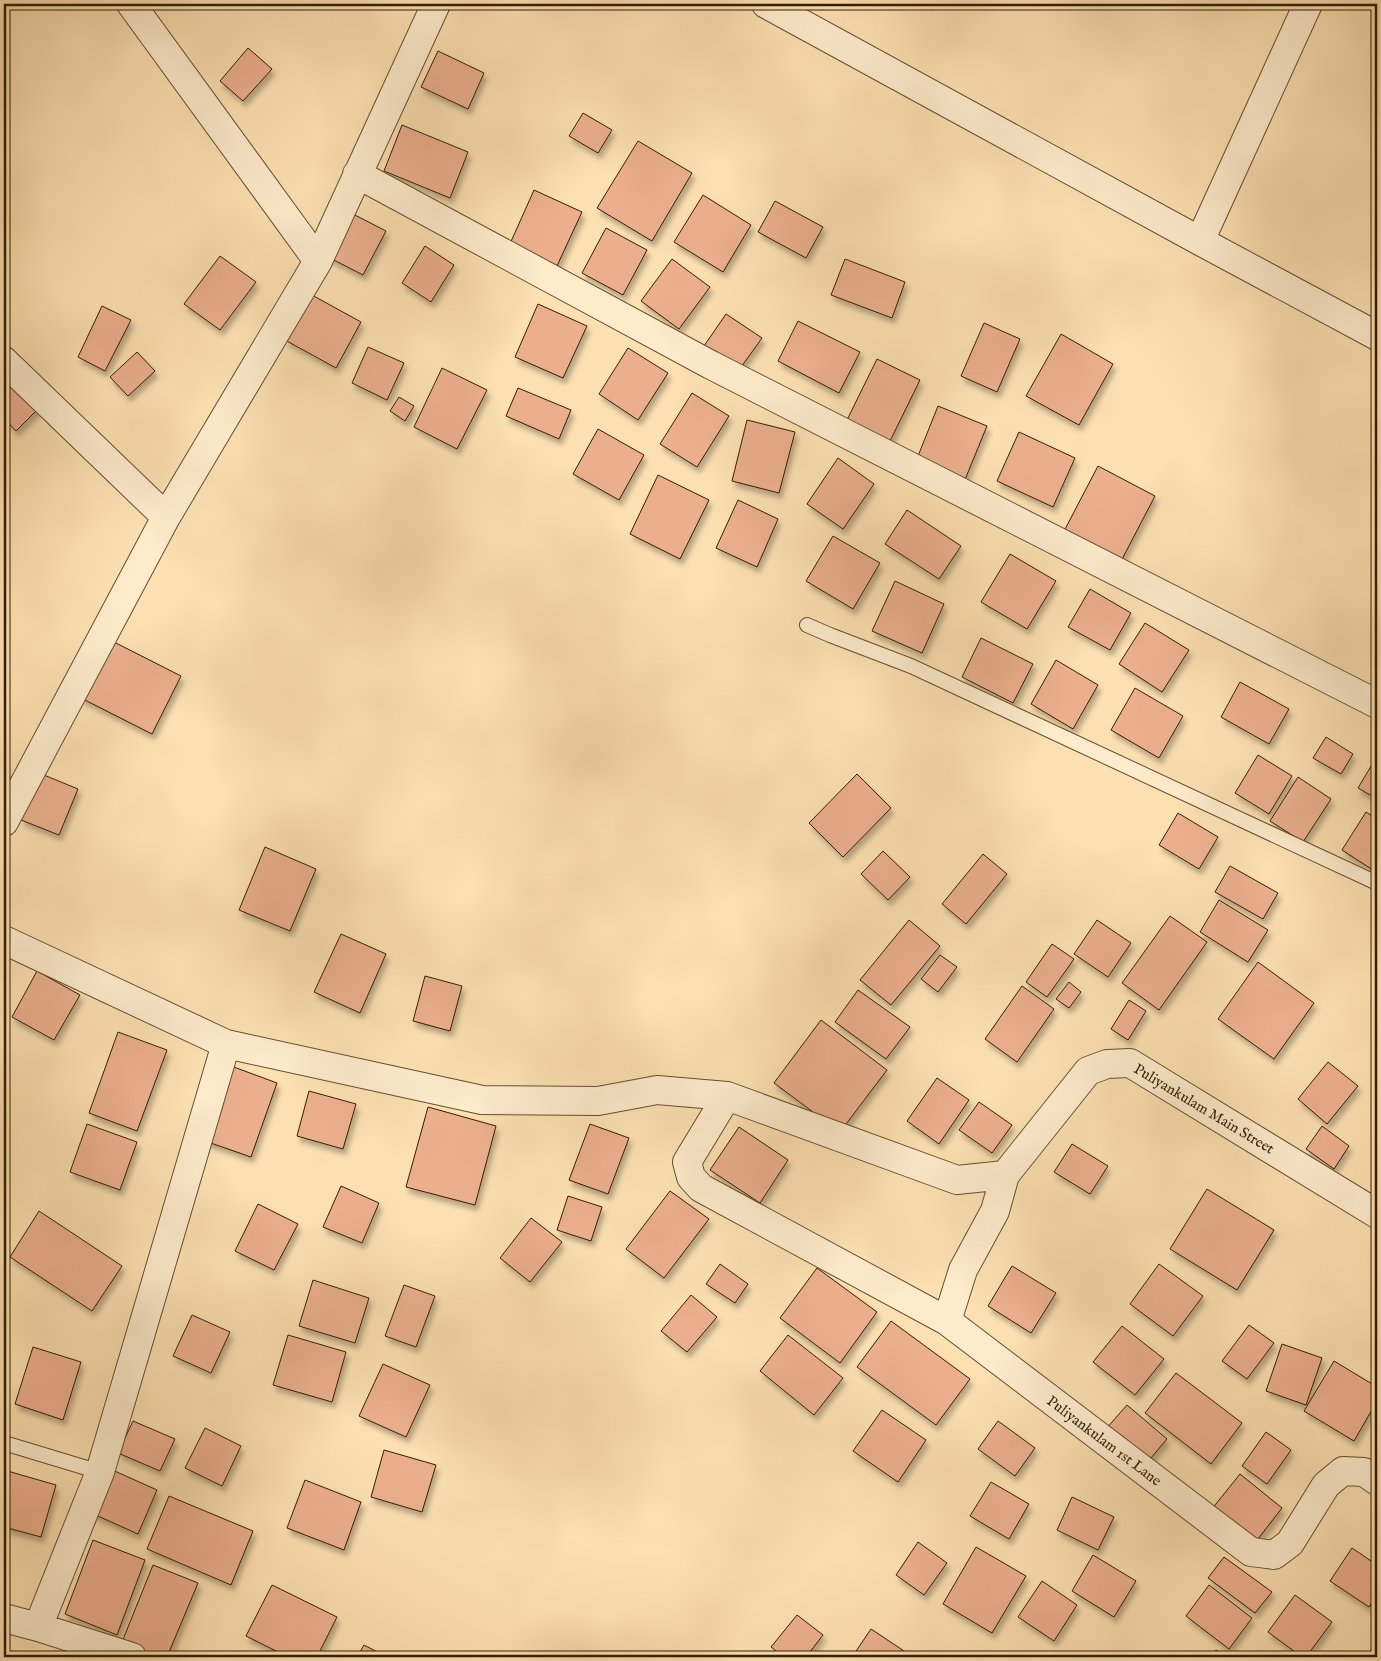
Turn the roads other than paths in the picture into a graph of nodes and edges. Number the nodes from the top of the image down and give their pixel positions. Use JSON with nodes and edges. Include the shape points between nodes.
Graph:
{"nodes":[{"id":1,"x":130,"y":4,"type":"edge"},
{"id":2,"x":436,"y":4,"type":"edge"},
{"id":3,"x":766,"y":4,"type":"edge"},
{"id":4,"x":1308,"y":4,"type":"edge"},
{"id":5,"x":357,"y":174,"type":"junction"},
{"id":6,"x":1200,"y":241,"type":"junction"},
{"id":7,"x":318,"y":261,"type":"junction"},
{"id":8,"x":1377,"y":336,"type":"edge"},
{"id":9,"x":4,"y":362,"type":"edge"},
{"id":10,"x":166,"y":517,"type":"junction"},
{"id":11,"x":807,"y":625,"type":"dead end"},
{"id":12,"x":1377,"y":704,"type":"edge"},
{"id":13,"x":4,"y":822,"type":"edge"},
{"id":14,"x":1377,"y":884,"type":"edge"},
{"id":15,"x":4,"y":940,"type":"edge"},
{"id":16,"x":226,"y":1044,"type":"junction"},
{"id":17,"x":727,"y":1096,"type":"junction"},
{"id":18,"x":1006,"y":1176,"type":"junction"},
{"id":19,"x":1377,"y":1214,"type":"edge"},
{"id":20,"x":947,"y":1321,"type":"junction"},
{"id":21,"x":4,"y":1443,"type":"edge"},
{"id":22,"x":100,"y":1472,"type":"junction"},
{"id":23,"x":1377,"y":1481,"type":"edge"},
{"id":24,"x":4,"y":1618,"type":"edge"},
{"id":25,"x":38,"y":1627,"type":"junction"},
{"id":26,"x":132,"y":1657,"type":"edge"}],
"edges":[{"from":1,"to":7,"type":"street"},
{"from":2,"to":5,"type":"street"},
{"from":3,"to":6,"type":"street"},
{"from":4,"to":6,"type":"street"},
{"from":5,"to":7,"type":"street"},
{"from":5,"to":12,"type":"street","via":[[720,370]]},
{"from":6,"to":8,"type":"street"},
{"from":7,"to":10,"type":"street"},
{"from":9,"to":10,"type":"street"},
{"from":10,"to":13,"type":"street"},
{"from":11,"to":14,"type":"lane","via":[[911,666]]},
{"from":15,"to":16,"type":"street"},
{"from":16,"to":17,"type":"street","via":[[482,1100],[598,1102],[657,1090]]},
{"from":16,"to":22,"type":"street"},
{"from":17,"to":18,"type":"street","via":[[957,1180]]},
{"from":17,"to":20,"type":"street","name":"Puliyankulam 1st Lane","via":[[687,1162],[691,1177],[700,1188]]},
{"from":18,"to":19,"type":"street","name":"Puliyankulam Main Street","via":[[1088,1071],[1108,1064],[1130,1063]]},
{"from":18,"to":20,"type":"street","via":[[994,1211],[963,1270]]},
{"from":20,"to":23,"type":"street","name":"Puliyankulam 1st Lane","via":[[1251,1552],[1274,1555],[1290,1543],[1326,1485],[1343,1471],[1364,1472]]},
{"from":21,"to":22,"type":"lane"},
{"from":22,"to":25,"type":"street"},
{"from":24,"to":25,"type":"street"},
{"from":25,"to":26,"type":"street"}]}
